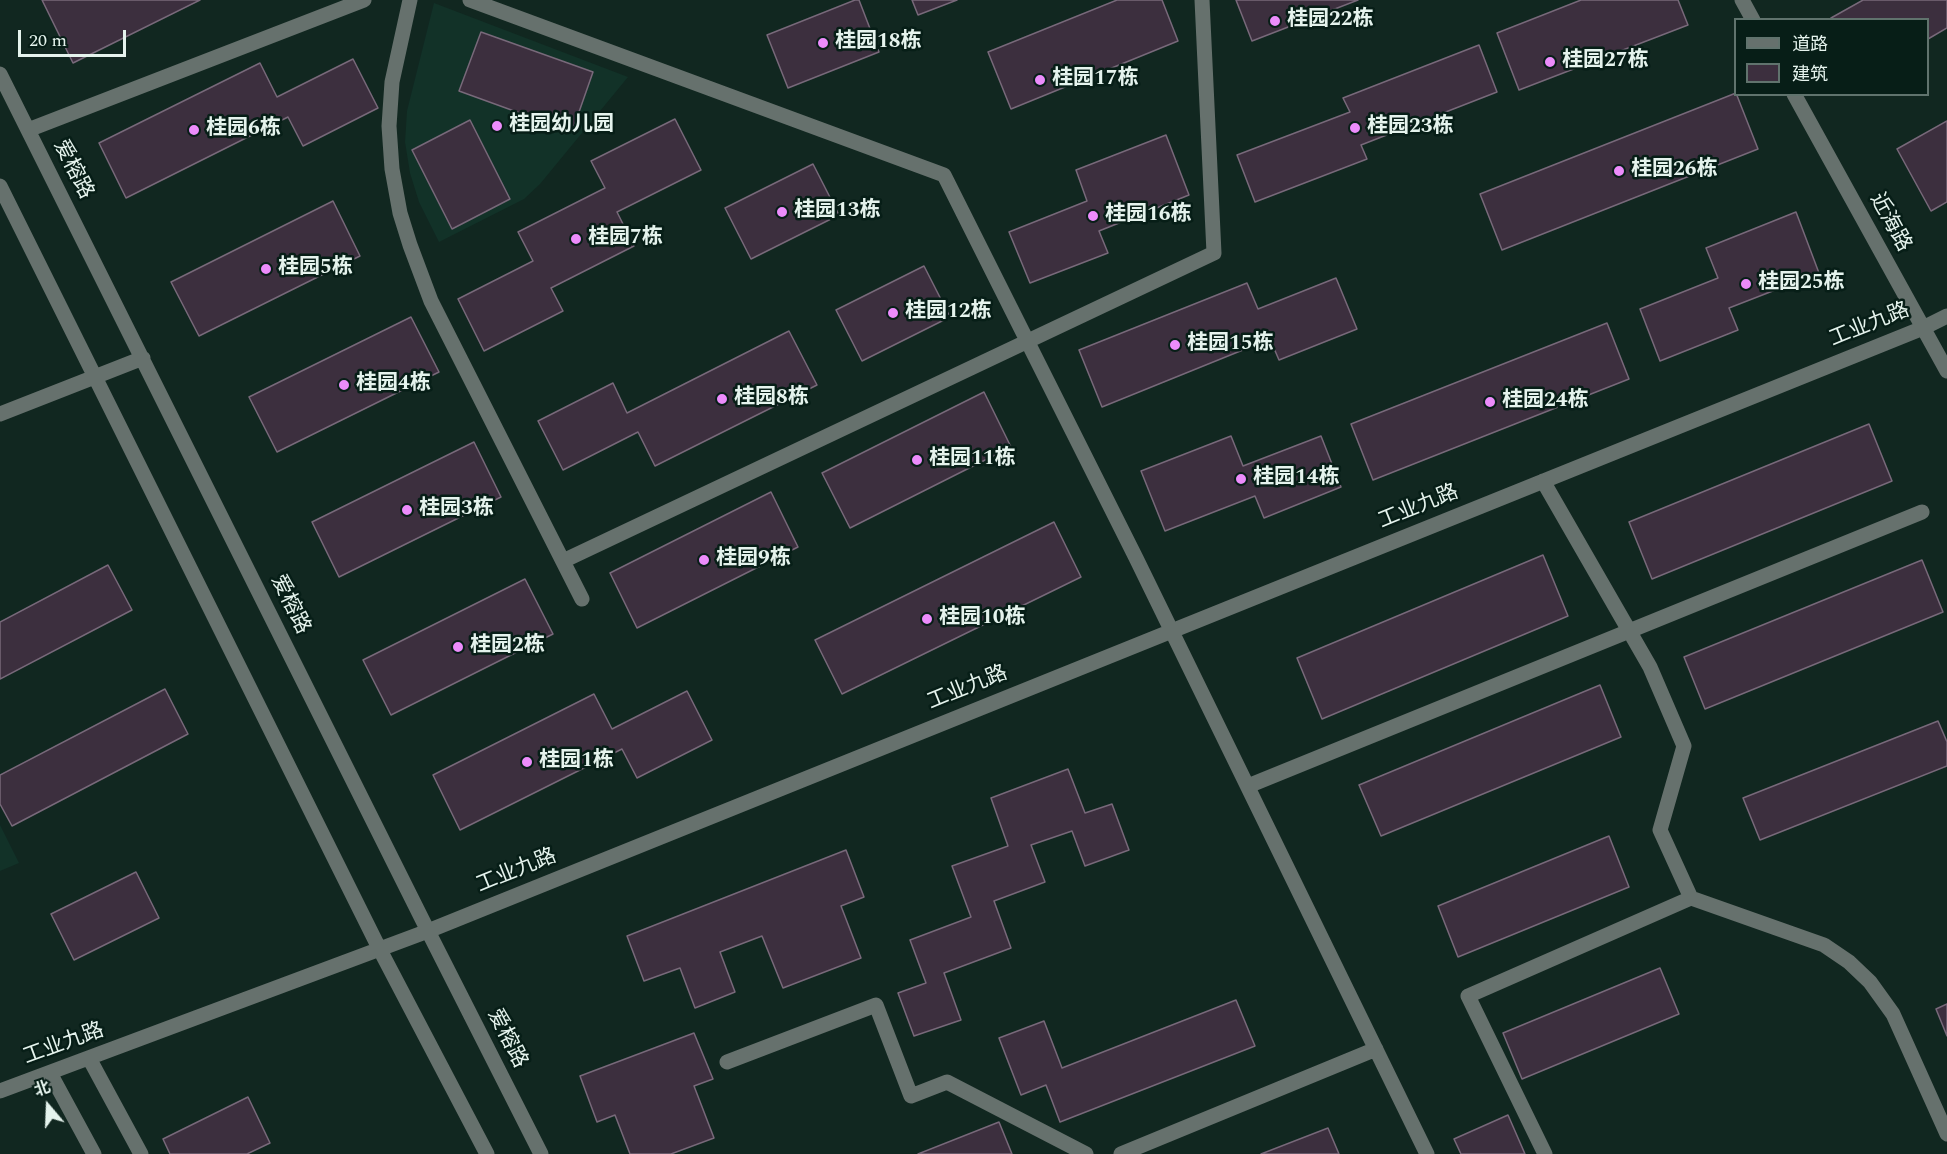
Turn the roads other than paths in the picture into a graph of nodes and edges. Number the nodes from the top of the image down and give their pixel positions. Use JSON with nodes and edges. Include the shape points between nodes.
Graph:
{"nodes":[{"id":1,"x":364,"y":0,"type":"edge"},
{"id":2,"x":410,"y":0,"type":"edge"},
{"id":3,"x":470,"y":0,"type":"edge"},
{"id":4,"x":1202,"y":0,"type":"edge"},
{"id":5,"x":1742,"y":0,"type":"edge"},
{"id":6,"x":1752,"y":18,"type":"edge"},
{"id":7,"x":0,"y":74,"type":"edge"},
{"id":8,"x":1795,"y":96,"type":"edge"},
{"id":9,"x":28,"y":130,"type":"junction"},
{"id":10,"x":0,"y":186,"type":"edge"},
{"id":11,"x":1947,"y":315,"type":"edge"},
{"id":12,"x":1923,"y":328,"type":"junction"},
{"id":13,"x":1027,"y":341,"type":"junction"},
{"id":14,"x":143,"y":358,"type":"junction"},
{"id":15,"x":1947,"y":371,"type":"edge"},
{"id":16,"x":95,"y":376,"type":"junction"},
{"id":17,"x":0,"y":414,"type":"edge"},
{"id":18,"x":1543,"y":481,"type":"junction"},
{"id":19,"x":1922,"y":512,"type":"dead end"},
{"id":20,"x":563,"y":561,"type":"junction"},
{"id":21,"x":582,"y":599,"type":"dead end"},
{"id":22,"x":1170,"y":630,"type":"junction"},
{"id":23,"x":1630,"y":630,"type":"junction"},
{"id":24,"x":1248,"y":786,"type":"junction"},
{"id":25,"x":1691,"y":898,"type":"junction"},
{"id":26,"x":428,"y":931,"type":"junction"},
{"id":27,"x":379,"y":948,"type":"junction"},
{"id":28,"x":1376,"y":1049,"type":"junction"},
{"id":29,"x":89,"y":1058,"type":"junction"},
{"id":30,"x":727,"y":1062,"type":"dead end"},
{"id":31,"x":50,"y":1073,"type":"junction"},
{"id":32,"x":0,"y":1090,"type":"edge"},
{"id":33,"x":1947,"y":1134,"type":"edge"},
{"id":34,"x":94,"y":1154,"type":"edge"},
{"id":35,"x":141,"y":1154,"type":"edge"},
{"id":36,"x":486,"y":1154,"type":"edge"},
{"id":37,"x":541,"y":1154,"type":"edge"},
{"id":38,"x":1086,"y":1154,"type":"edge"},
{"id":39,"x":1121,"y":1154,"type":"edge"},
{"id":40,"x":1427,"y":1154,"type":"edge"},
{"id":41,"x":1545,"y":1154,"type":"edge"}],
"edges":[{"from":1,"to":9,"type":"street"},
{"from":2,"to":20,"type":"street","via":[[392,82],[389,126],[400,213],[431,301]]},
{"from":3,"to":13,"type":"street","via":[[944,175]]},
{"from":4,"to":13,"type":"street","via":[[1214,253]]},
{"from":5,"to":6,"type":"street"},
{"from":7,"to":9,"type":"street","name":"爱榕路"},
{"from":8,"to":12,"type":"street","name":"近海路"},
{"from":9,"to":14,"type":"street","name":"爱榕路"},
{"from":10,"to":16,"type":"street"},
{"from":11,"to":12,"type":"street","name":"工业九路"},
{"from":12,"to":15,"type":"street","name":"近海路"},
{"from":12,"to":18,"type":"street","name":"工业九路"},
{"from":13,"to":20,"type":"street"},
{"from":13,"to":22,"type":"street"},
{"from":14,"to":16,"type":"street"},
{"from":14,"to":26,"type":"street","name":"爱榕路"},
{"from":16,"to":17,"type":"street"},
{"from":16,"to":27,"type":"street"},
{"from":18,"to":22,"type":"street","name":"工业九路"},
{"from":18,"to":23,"type":"street"},
{"from":19,"to":23,"type":"street"},
{"from":20,"to":21,"type":"street"},
{"from":22,"to":24,"type":"street"},
{"from":22,"to":26,"type":"street","name":"工业九路"},
{"from":23,"to":24,"type":"street"},
{"from":23,"to":25,"type":"street","via":[[1684,746],[1660,830]]},
{"from":24,"to":28,"type":"street"},
{"from":25,"to":33,"type":"street","via":[[1824,945],[1849,962],[1870,982],[1893,1014]]},
{"from":25,"to":41,"type":"street","via":[[1468,996]]},
{"from":26,"to":27,"type":"street","name":"工业九路"},
{"from":26,"to":37,"type":"street","name":"爱榕路"},
{"from":27,"to":29,"type":"street","name":"工业九路"},
{"from":27,"to":36,"type":"street"},
{"from":28,"to":39,"type":"street"},
{"from":28,"to":40,"type":"street"},
{"from":29,"to":31,"type":"street","name":"工业九路"},
{"from":29,"to":35,"type":"street"},
{"from":30,"to":38,"type":"street","via":[[876,1005],[911,1096],[947,1082]]},
{"from":31,"to":32,"type":"street","name":"工业九路"},
{"from":31,"to":34,"type":"street"}]}
